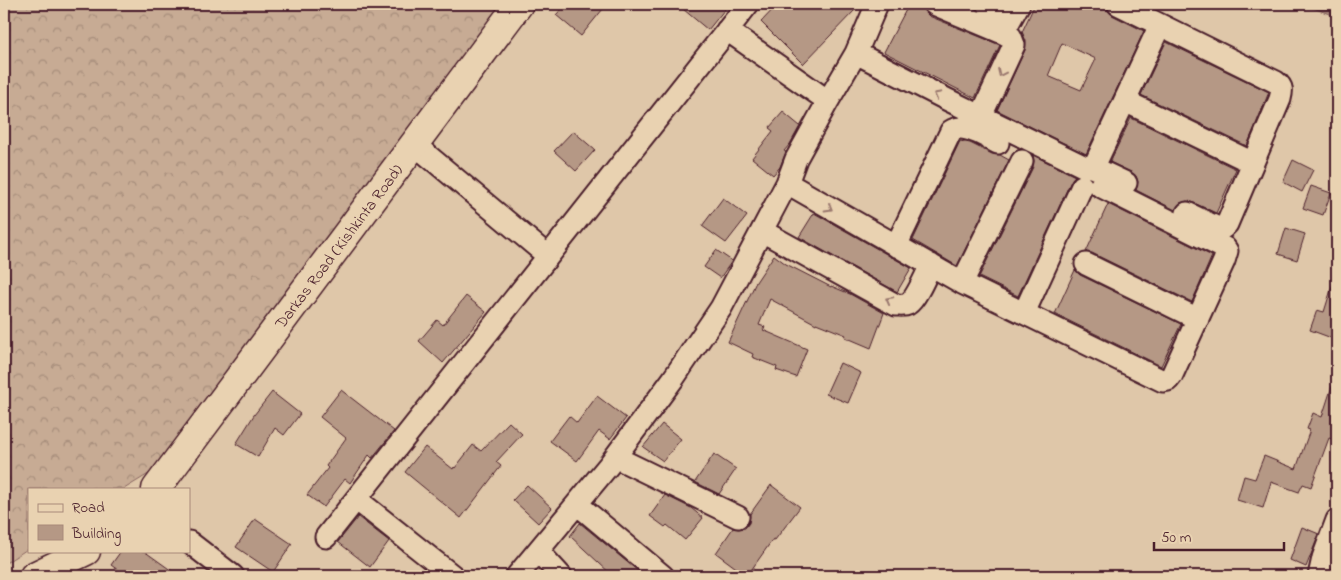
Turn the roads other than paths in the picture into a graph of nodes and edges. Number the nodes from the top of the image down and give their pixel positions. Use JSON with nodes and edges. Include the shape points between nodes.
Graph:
{"nodes":[{"id":1,"x":519,"y":4,"type":"edge"},
{"id":2,"x":748,"y":4,"type":"edge"},
{"id":3,"x":877,"y":4,"type":"edge"},
{"id":4,"x":934,"y":4,"type":"edge"},
{"id":5,"x":1118,"y":4,"type":"edge"},
{"id":6,"x":1002,"y":6,"type":"edge"},
{"id":7,"x":1160,"y":25,"type":"junction"},
{"id":8,"x":727,"y":30,"type":"junction"},
{"id":9,"x":1003,"y":33,"type":"junction"},
{"id":10,"x":856,"y":52,"type":"junction"},
{"id":11,"x":828,"y":101,"type":"junction"},
{"id":12,"x":1125,"y":101,"type":"junction"},
{"id":13,"x":981,"y":116,"type":"junction"},
{"id":14,"x":998,"y":143,"type":"dead end"},
{"id":15,"x":414,"y":144,"type":"junction"},
{"id":16,"x":1022,"y":161,"type":"dead end"},
{"id":17,"x":1253,"y":164,"type":"junction"},
{"id":18,"x":1091,"y":180,"type":"junction"},
{"id":19,"x":787,"y":184,"type":"junction"},
{"id":20,"x":762,"y":231,"type":"junction"},
{"id":21,"x":896,"y":246,"type":"junction"},
{"id":22,"x":548,"y":256,"type":"junction"},
{"id":23,"x":1086,"y":264,"type":"dead end"},
{"id":24,"x":931,"y":265,"type":"junction"},
{"id":25,"x":962,"y":283,"type":"junction"},
{"id":26,"x":1024,"y":313,"type":"junction"},
{"id":27,"x":1198,"y":318,"type":"junction"},
{"id":28,"x":615,"y":457,"type":"junction"},
{"id":29,"x":157,"y":488,"type":"edge"},
{"id":30,"x":356,"y":499,"type":"junction"},
{"id":31,"x":577,"y":504,"type":"junction"},
{"id":32,"x":738,"y":517,"type":"dead end"},
{"id":33,"x":1337,"y":520,"type":"edge"},
{"id":34,"x":326,"y":537,"type":"dead end"},
{"id":35,"x":190,"y":543,"type":"edge"},
{"id":36,"x":538,"y":551,"type":"junction"},
{"id":37,"x":84,"y":552,"type":"edge"},
{"id":38,"x":34,"y":576,"type":"edge"},
{"id":39,"x":233,"y":576,"type":"edge"},
{"id":40,"x":453,"y":576,"type":"edge"},
{"id":41,"x":517,"y":576,"type":"edge"},
{"id":42,"x":561,"y":576,"type":"edge"},
{"id":43,"x":663,"y":576,"type":"edge"},
{"id":44,"x":1319,"y":576,"type":"edge"}],
"edges":[{"from":1,"to":15,"type":"main road","name":"Darkas Road (Kishkinta Road)"},
{"from":2,"to":8,"type":"street"},
{"from":3,"to":10,"type":"street"},
{"from":4,"to":9,"type":"street"},
{"from":5,"to":7,"type":"street"},
{"from":6,"to":9,"type":"street"},
{"from":7,"to":12,"type":"street"},
{"from":7,"to":17,"type":"street","via":[[1281,86],[1280,99]]},
{"from":8,"to":11,"type":"street"},
{"from":8,"to":22,"type":"street"},
{"from":9,"to":13,"type":"street","one_way":true,"via":[[1011,37],[1014,45]]},
{"from":10,"to":11,"type":"street"},
{"from":13,"to":10,"type":"street","one_way":true},
{"from":11,"to":19,"type":"street","via":[[796,159]]},
{"from":12,"to":17,"type":"street"},
{"from":12,"to":18,"type":"street"},
{"from":13,"to":18,"type":"street","via":[[1085,167]]},
{"from":14,"to":21,"type":"street","via":[[961,127],[951,131]]},
{"from":15,"to":22,"type":"street"},
{"from":15,"to":29,"type":"main road","name":"Darkas Road (Kishkinta Road)"},
{"from":16,"to":25,"type":"street"},
{"from":17,"to":18,"type":"street","via":[[1223,228]]},
{"from":18,"to":26,"type":"street"},
{"from":18,"to":27,"type":"street","via":[[1225,248],[1224,261]]},
{"from":19,"to":20,"type":"street"},
{"from":19,"to":21,"type":"street","one_way":true},
{"from":24,"to":20,"type":"street","one_way":true,"via":[[910,304],[902,306]]},
{"from":20,"to":28,"type":"street","via":[[722,308]]},
{"from":21,"to":24,"type":"street"},
{"from":22,"to":30,"type":"street"},
{"from":23,"to":27,"type":"street"},
{"from":24,"to":25,"type":"street"},
{"from":25,"to":26,"type":"street"},
{"from":26,"to":27,"type":"street","via":[[1163,381],[1172,375]]},
{"from":28,"to":31,"type":"street"},
{"from":28,"to":32,"type":"street"},
{"from":30,"to":34,"type":"street"},
{"from":30,"to":40,"type":"street"},
{"from":31,"to":36,"type":"street"},
{"from":31,"to":43,"type":"street"},
{"from":33,"to":44,"type":"street"},
{"from":35,"to":39,"type":"street"},
{"from":36,"to":41,"type":"street"},
{"from":36,"to":42,"type":"street"},
{"from":37,"to":38,"type":"main road"}]}
